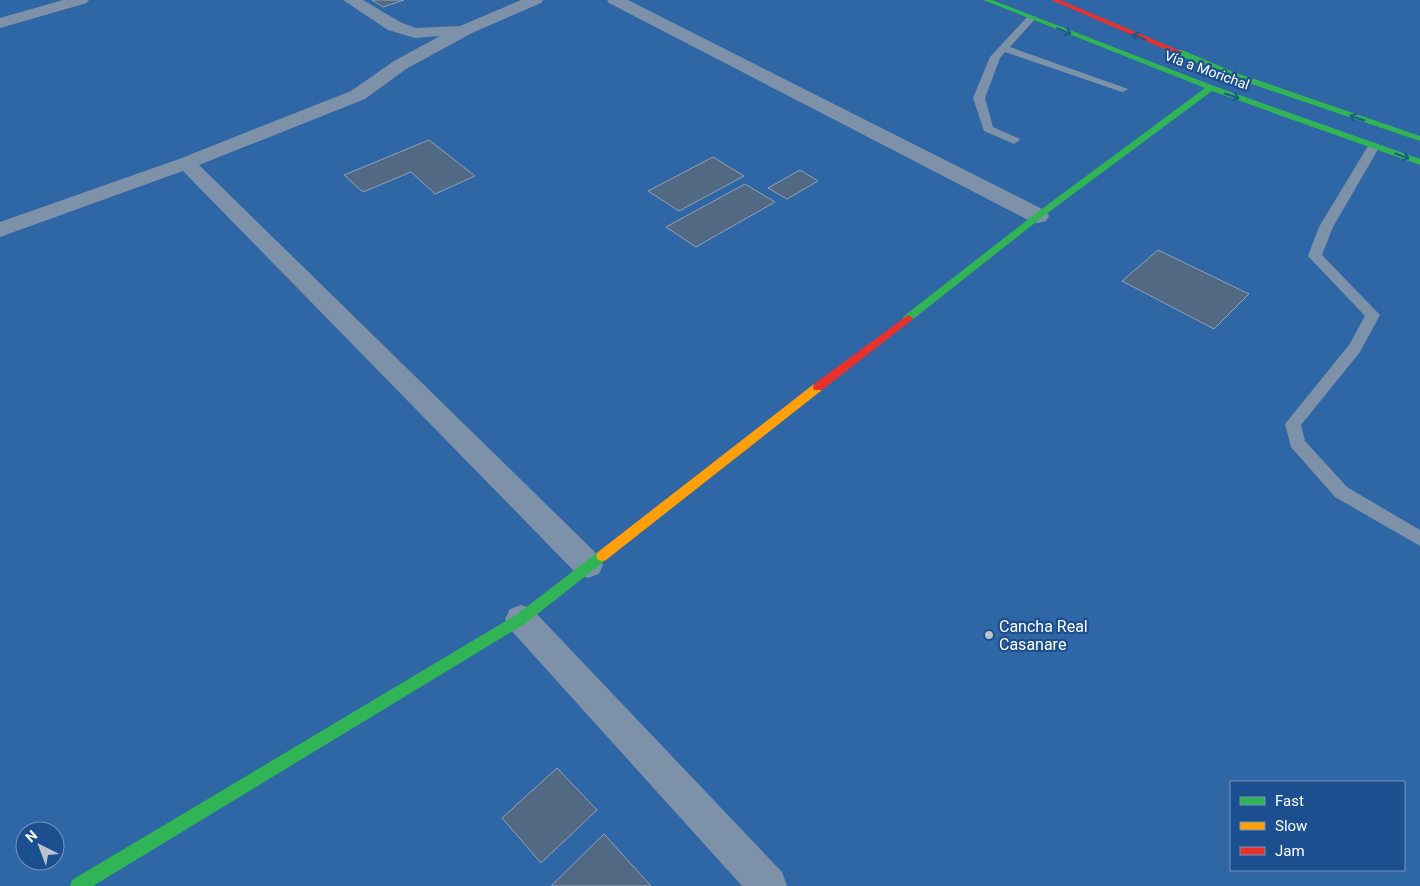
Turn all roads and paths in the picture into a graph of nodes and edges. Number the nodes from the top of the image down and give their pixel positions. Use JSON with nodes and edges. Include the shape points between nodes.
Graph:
{"nodes":[{"id":1,"x":81,"y":0,"type":"edge"},
{"id":2,"x":351,"y":0,"type":"edge"},
{"id":3,"x":535,"y":0,"type":"edge"},
{"id":4,"x":615,"y":0,"type":"edge"},
{"id":5,"x":986,"y":0,"type":"edge"},
{"id":6,"x":1054,"y":0,"type":"edge"},
{"id":7,"x":1032,"y":18,"type":"junction"},
{"id":8,"x":0,"y":23,"type":"edge"},
{"id":9,"x":466,"y":29,"type":"junction"},
{"id":10,"x":1002,"y":48,"type":"junction"},
{"id":11,"x":1123,"y":88,"type":"dead end"},
{"id":12,"x":1211,"y":88,"type":"junction"},
{"id":13,"x":1420,"y":139,"type":"edge"},
{"id":14,"x":1014,"y":140,"type":"dead end"},
{"id":15,"x":1374,"y":146,"type":"junction"},
{"id":16,"x":1420,"y":162,"type":"edge"},
{"id":17,"x":186,"y":163,"type":"junction"},
{"id":18,"x":1038,"y":216,"type":"junction"},
{"id":19,"x":0,"y":230,"type":"edge"},
{"id":20,"x":1420,"y":539,"type":"edge"},
{"id":21,"x":588,"y":565,"type":"junction"},
{"id":22,"x":521,"y":619,"type":"junction"},
{"id":23,"x":78,"y":886,"type":"edge"},
{"id":24,"x":768,"y":886,"type":"edge"}],
"edges":[{"from":1,"to":8,"type":"street"},
{"from":2,"to":9,"type":"street","via":[[394,26],[415,33]]},
{"from":3,"to":9,"type":"street"},
{"from":4,"to":18,"type":"street"},
{"from":5,"to":7,"type":"street","name":"Vía a Morichal"},
{"from":13,"to":6,"type":"street","name":"Vía a Morichal","one_way":true,"via":[[1231,74]]},
{"from":7,"to":10,"type":"lane"},
{"from":7,"to":12,"type":"street","name":"Vía a Morichal","one_way":true},
{"from":9,"to":17,"type":"street","via":[[400,65],[358,95]]},
{"from":10,"to":11,"type":"lane"},
{"from":10,"to":14,"type":"lane","via":[[995,57],[979,98],[988,129]]},
{"from":12,"to":15,"type":"street","name":"Vía a Morichal","one_way":true},
{"from":12,"to":18,"type":"street"},
{"from":15,"to":16,"type":"street","name":"Vía a Morichal","one_way":true},
{"from":15,"to":20,"type":"lane","via":[[1326,227],[1315,256],[1373,315],[1355,348],[1293,424],[1297,442],[1341,492]]},
{"from":17,"to":19,"type":"street"},
{"from":17,"to":21,"type":"street"},
{"from":18,"to":21,"type":"street"},
{"from":21,"to":22,"type":"street"},
{"from":22,"to":23,"type":"street"},
{"from":22,"to":24,"type":"street"}]}
